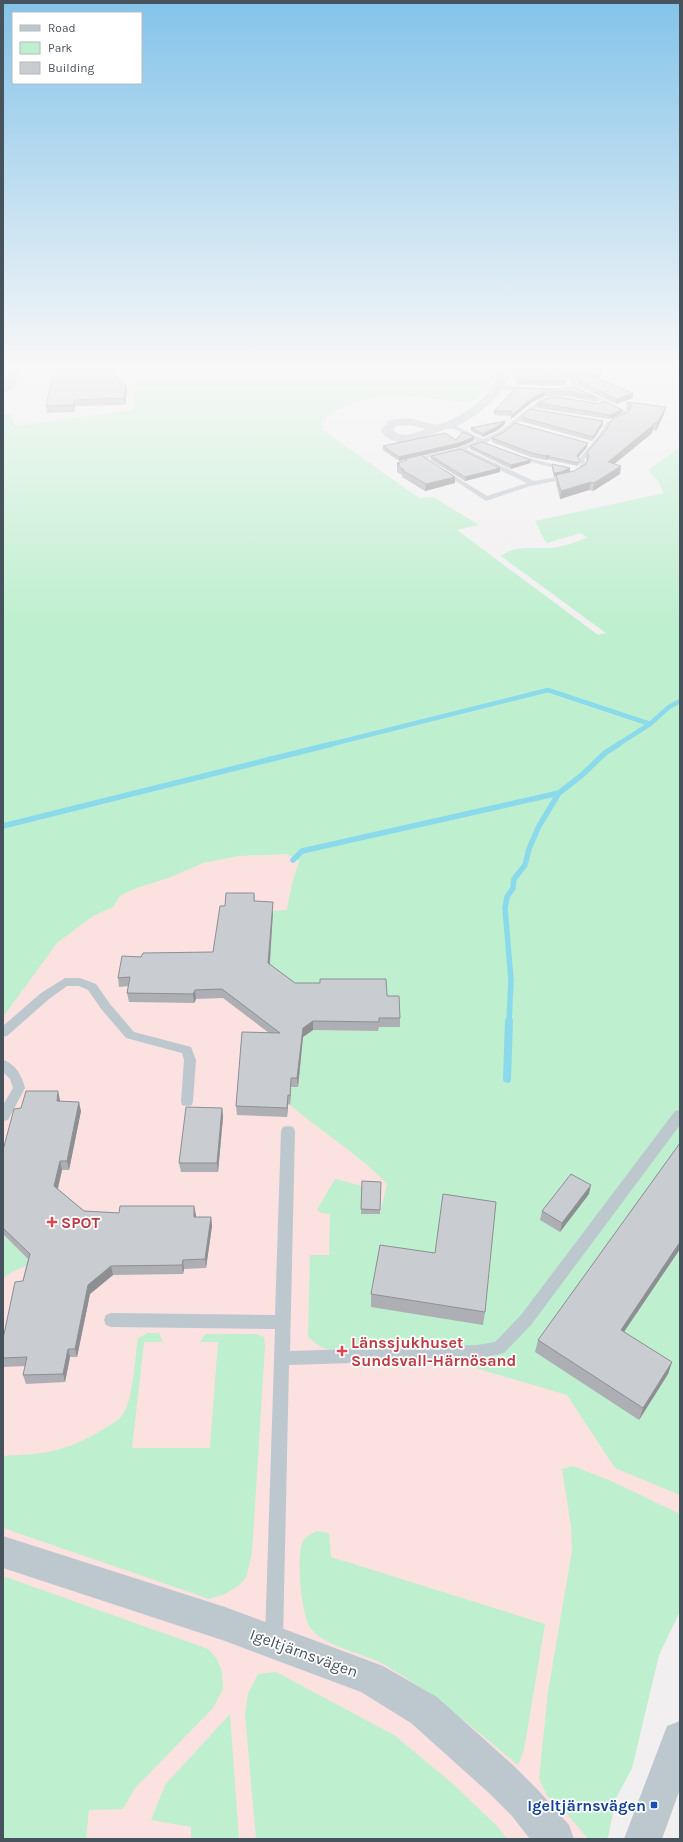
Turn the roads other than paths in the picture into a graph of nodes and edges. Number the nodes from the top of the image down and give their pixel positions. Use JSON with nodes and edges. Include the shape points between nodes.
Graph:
{"nodes":[{"id":1,"x":453,"y":451,"type":"edge"},
{"id":2,"x":465,"y":451,"type":"edge"},
{"id":3,"x":586,"y":451,"type":"edge"},
{"id":4,"x":514,"y":456,"type":"edge"},
{"id":5,"x":422,"y":458,"type":"junction"},
{"id":6,"x":403,"y":462,"type":"edge"},
{"id":7,"x":428,"y":462,"type":"edge"},
{"id":8,"x":435,"y":466,"type":"edge"},
{"id":9,"x":580,"y":470,"type":"junction"},
{"id":10,"x":533,"y":483,"type":"junction"},
{"id":11,"x":3,"y":1033,"type":"edge"},
{"id":12,"x":3,"y":1065,"type":"edge"},
{"id":13,"x":187,"y":1101,"type":"dead end"},
{"id":14,"x":680,"y":1115,"type":"edge"},
{"id":15,"x":3,"y":1116,"type":"edge"},
{"id":16,"x":288,"y":1131,"type":"dead end"},
{"id":17,"x":112,"y":1320,"type":"dead end"},
{"id":18,"x":283,"y":1322,"type":"junction"},
{"id":19,"x":281,"y":1358,"type":"junction"},
{"id":20,"x":3,"y":1552,"type":"edge"},
{"id":21,"x":274,"y":1642,"type":"junction"},
{"id":22,"x":680,"y":1740,"type":"edge"},
{"id":23,"x":555,"y":1839,"type":"edge"},
{"id":24,"x":643,"y":1839,"type":"edge"}],
"edges":[{"from":1,"to":5,"type":"lane"},
{"from":2,"to":10,"type":"lane"},
{"from":3,"to":9,"type":"lane","via":[[581,460],[584,464]]},
{"from":4,"to":9,"type":"lane","via":[[548,466]]},
{"from":5,"to":6,"type":"lane"},
{"from":5,"to":7,"type":"lane"},
{"from":8,"to":10,"type":"lane","via":[[486,499]]},
{"from":9,"to":10,"type":"lane","via":[[560,479]]},
{"from":11,"to":13,"type":"lane","via":[[65,982],[80,982],[92,987],[130,1035],[187,1050],[190,1060]]},
{"from":12,"to":15,"type":"lane","via":[[16,1076],[19,1088]]},
{"from":14,"to":19,"type":"lane","via":[[526,1320],[499,1348],[477,1352]]},
{"from":16,"to":18,"type":"lane"},
{"from":17,"to":18,"type":"lane"},
{"from":18,"to":19,"type":"lane"},
{"from":19,"to":21,"type":"lane"},
{"from":20,"to":21,"type":"street","name":"Igeltjärnsvägen"},
{"from":21,"to":23,"type":"street","name":"Igeltjärnsvägen","via":[[371,1678],[424,1710],[502,1780]]},
{"from":22,"to":24,"type":"street"}]}
